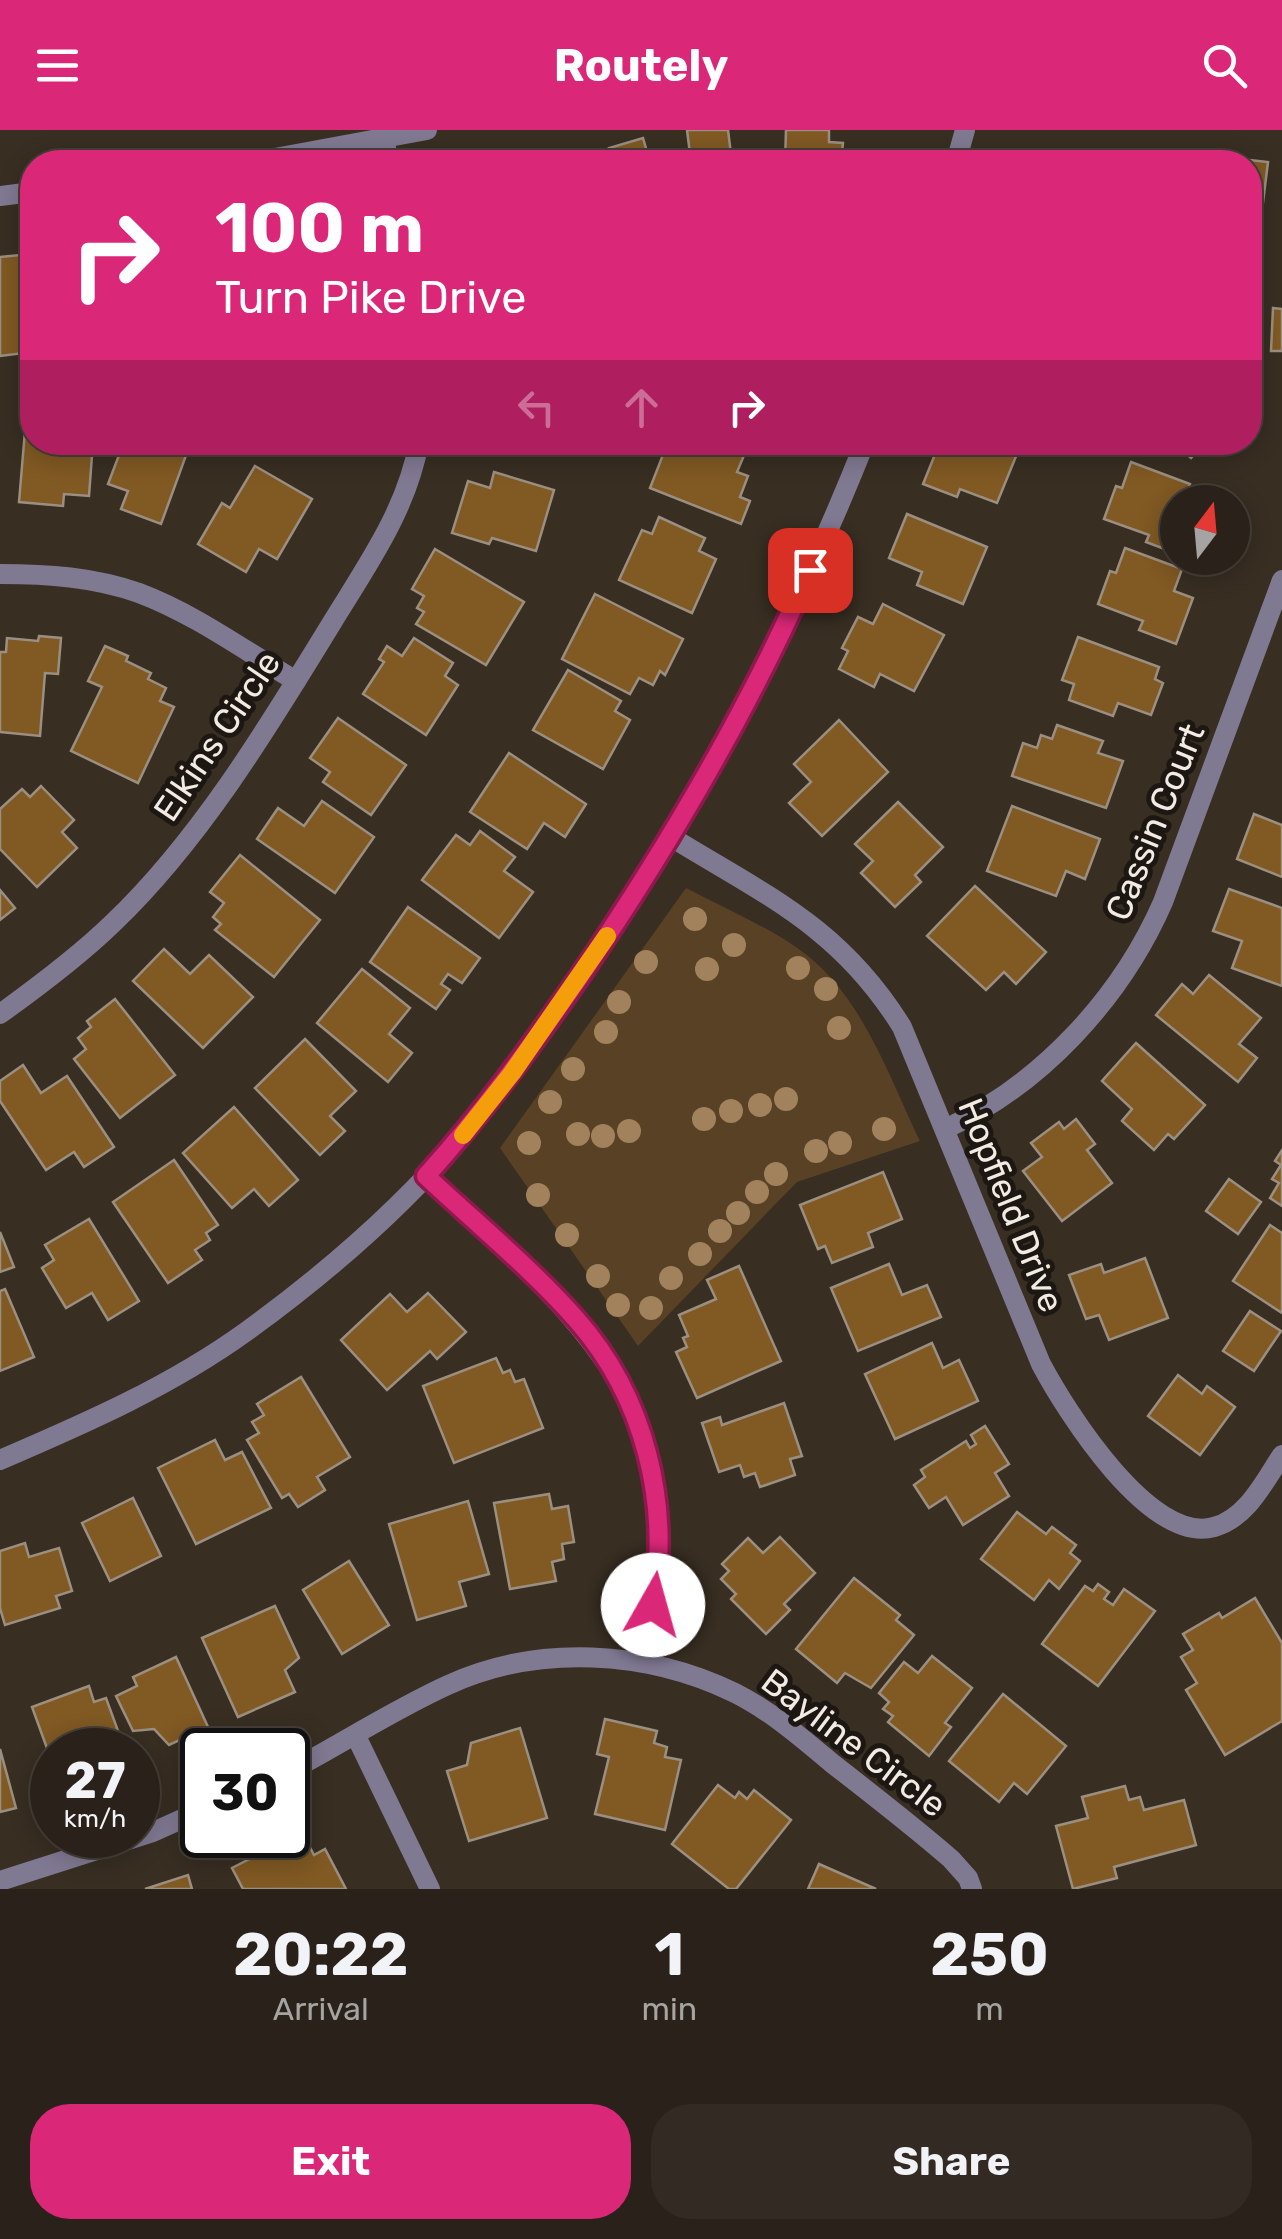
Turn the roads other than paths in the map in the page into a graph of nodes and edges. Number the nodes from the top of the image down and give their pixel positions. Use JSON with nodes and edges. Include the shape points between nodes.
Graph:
{"nodes":[{"id":1,"x":427,"y":130,"type":"edge"},
{"id":2,"x":384,"y":139,"type":"junction"},
{"id":3,"x":321,"y":150,"type":"edge"},
{"id":4,"x":386,"y":150,"type":"edge"},
{"id":5,"x":415,"y":455,"type":"edge"},
{"id":6,"x":858,"y":455,"type":"edge"},
{"id":7,"x":0,"y":574,"type":"edge"},
{"id":8,"x":1282,"y":580,"type":"edge"},
{"id":9,"x":296,"y":682,"type":"junction"},
{"id":10,"x":670,"y":837,"type":"junction"},
{"id":11,"x":0,"y":1014,"type":"edge"},
{"id":12,"x":945,"y":1129,"type":"junction"},
{"id":13,"x":426,"y":1176,"type":"junction"},
{"id":14,"x":1282,"y":1456,"type":"edge"},
{"id":15,"x":0,"y":1460,"type":"edge"},
{"id":16,"x":643,"y":1662,"type":"junction"},
{"id":17,"x":356,"y":1736,"type":"junction"},
{"id":18,"x":310,"y":1760,"type":"edge"},
{"id":19,"x":180,"y":1820,"type":"edge"},
{"id":20,"x":0,"y":1881,"type":"edge"},
{"id":21,"x":430,"y":1889,"type":"edge"},
{"id":22,"x":972,"y":1889,"type":"edge"}],
"edges":[{"from":1,"to":2,"type":"street"},
{"from":2,"to":3,"type":"street"},
{"from":2,"to":4,"type":"street"},
{"from":5,"to":9,"type":"street","name":"Elkins Circle","via":[[397,514]]},
{"from":6,"to":10,"type":"street","via":[[783,632]]},
{"from":7,"to":9,"type":"street","via":[[93,580],[138,593],[182,612]]},
{"from":8,"to":12,"type":"street","name":"Cassin Court","via":[[1140,948],[1110,992],[1029,1078]]},
{"from":9,"to":11,"type":"street","name":"Elkins Circle","via":[[167,866],[86,948]]},
{"from":10,"to":12,"type":"street","name":"Hopfield Drive","via":[[789,909],[865,973],[902,1027]]},
{"from":10,"to":13,"type":"street","via":[[512,1073]]},
{"from":12,"to":14,"type":"street","name":"Hopfield Drive","via":[[1041,1364],[1066,1410],[1134,1490],[1176,1522],[1212,1528],[1244,1510]]},
{"from":13,"to":15,"type":"street","via":[[367,1234],[244,1333],[108,1414]]},
{"from":13,"to":16,"type":"street","via":[[575,1318],[627,1396],[658,1506],[658,1576]]},
{"from":16,"to":17,"type":"street","name":"Bayline Circle","via":[[587,1656],[494,1668],[450,1684]]},
{"from":16,"to":22,"type":"street","name":"Bayline Circle","via":[[735,1693],[775,1717],[951,1860]]},
{"from":17,"to":18,"type":"street","name":"Bayline Circle"},
{"from":17,"to":21,"type":"street"},
{"from":19,"to":20,"type":"street"}]}
